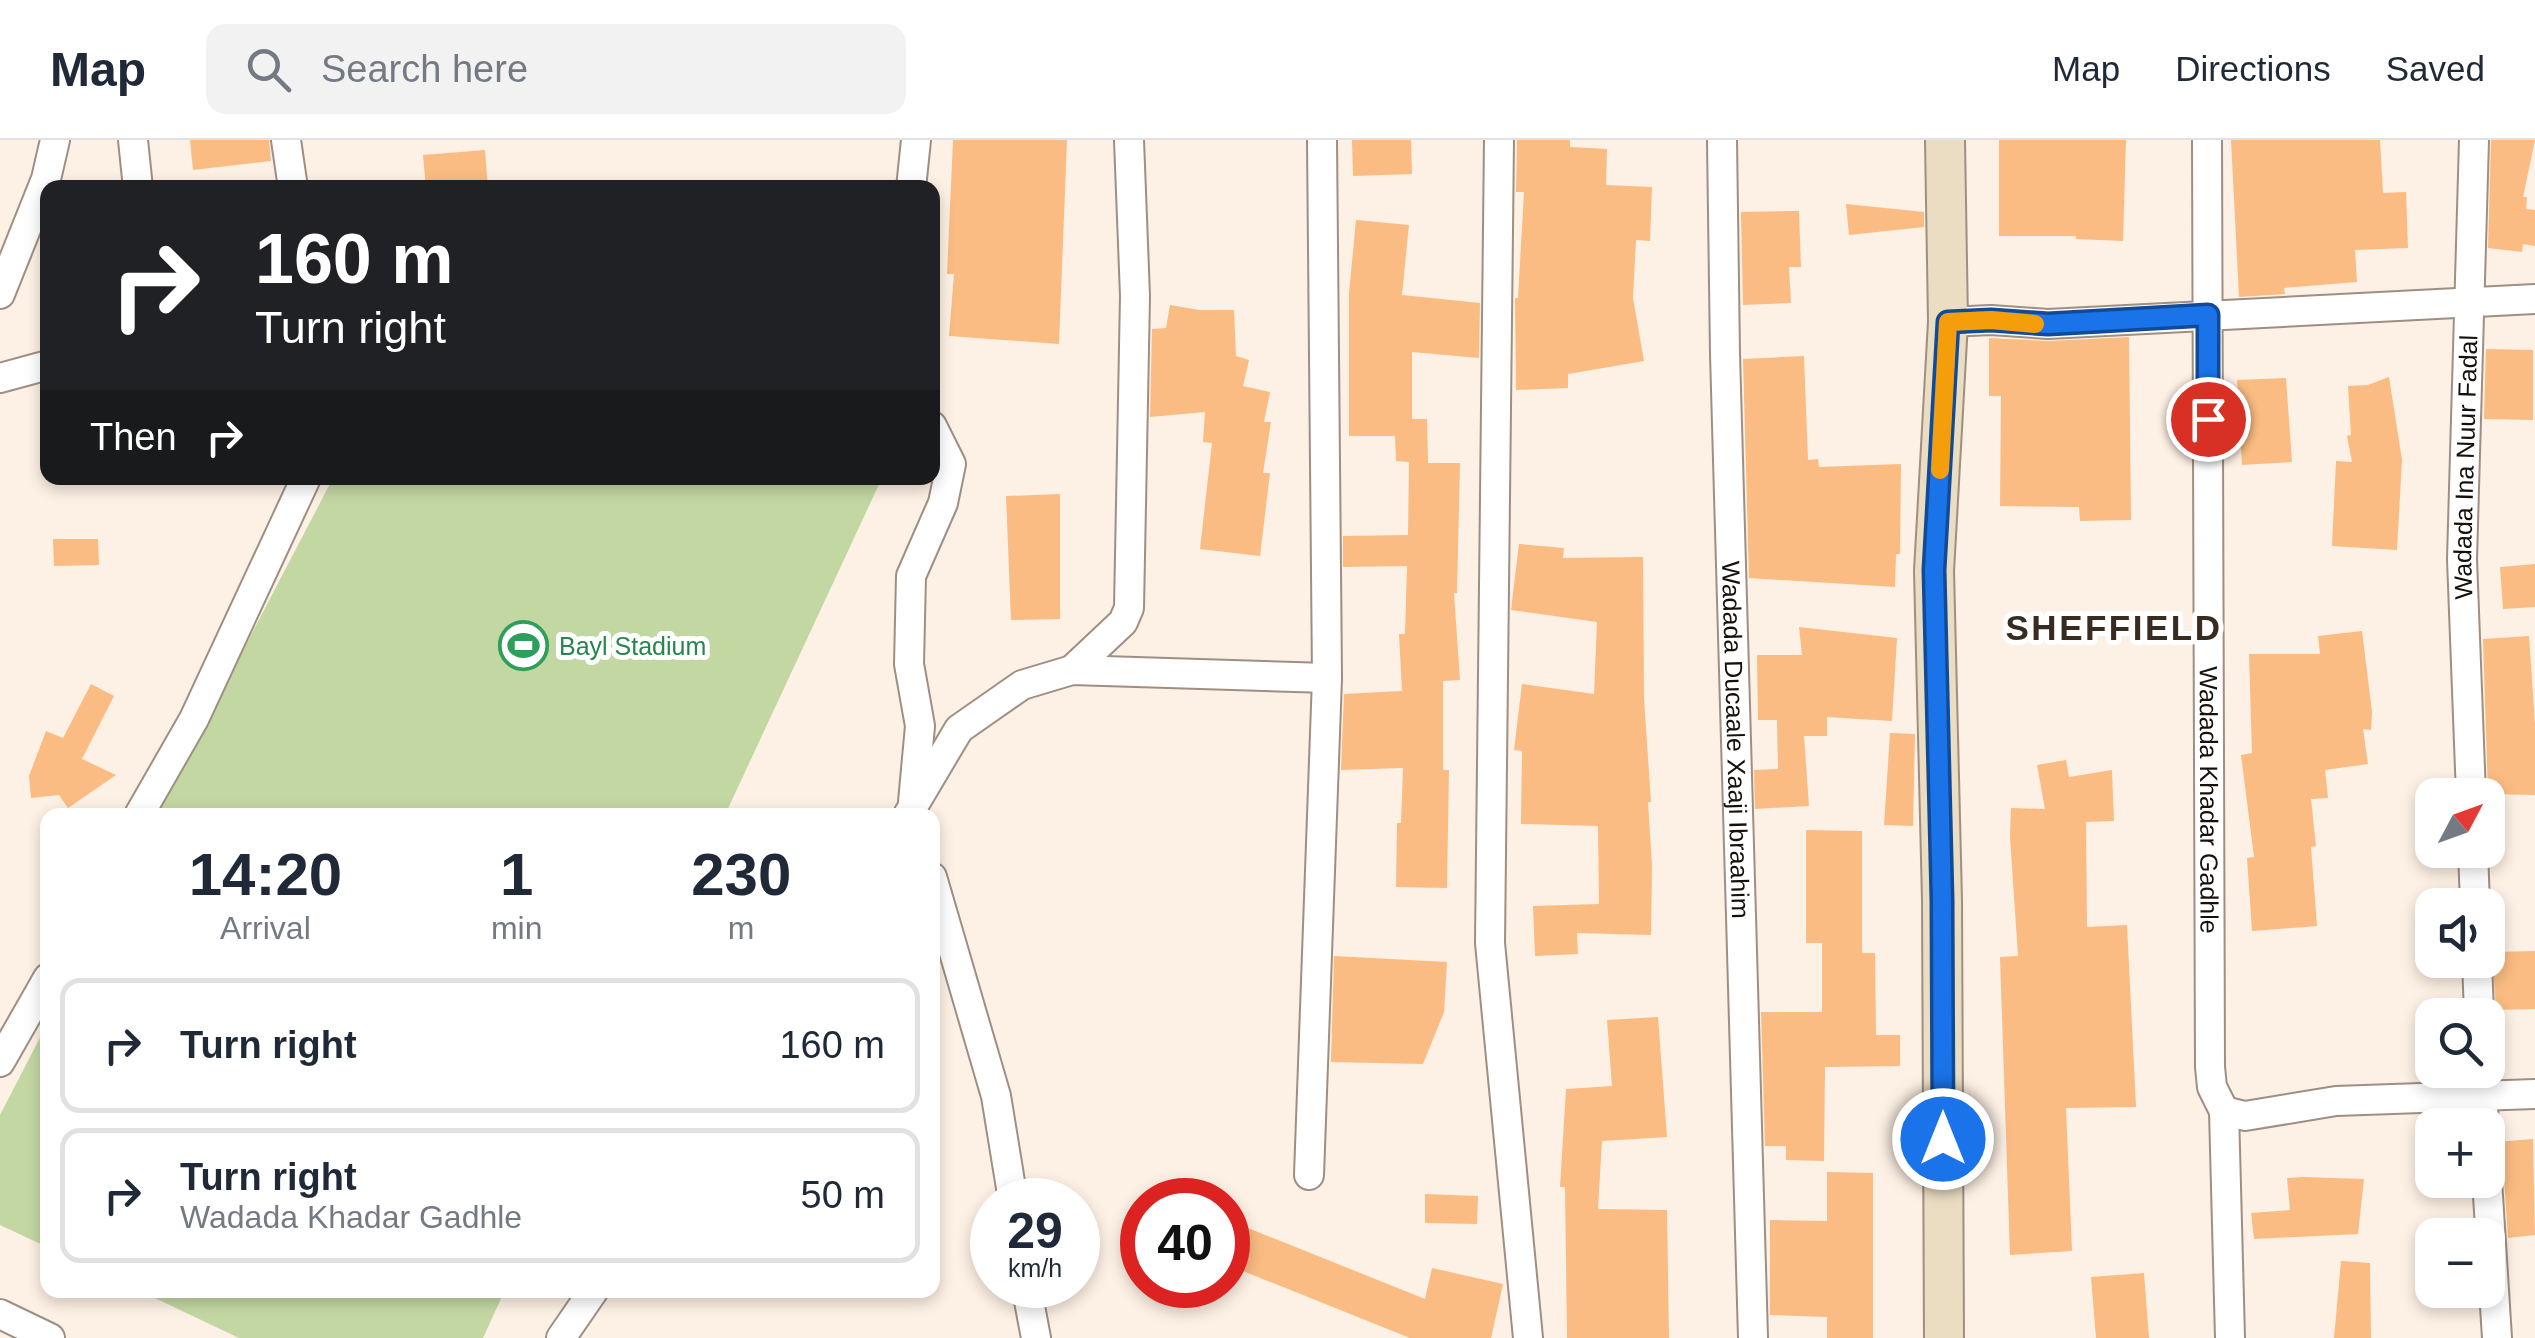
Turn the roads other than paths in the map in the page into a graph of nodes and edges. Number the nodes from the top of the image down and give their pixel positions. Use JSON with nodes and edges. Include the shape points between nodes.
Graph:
{"nodes":[{"id":1,"x":55,"y":140,"type":"edge"},
{"id":2,"x":134,"y":140,"type":"edge"},
{"id":3,"x":286,"y":140,"type":"edge"},
{"id":4,"x":916,"y":140,"type":"edge"},
{"id":5,"x":1129,"y":140,"type":"edge"},
{"id":6,"x":1322,"y":140,"type":"edge"},
{"id":7,"x":1500,"y":140,"type":"edge"},
{"id":8,"x":1722,"y":140,"type":"edge"},
{"id":9,"x":1945,"y":140,"type":"edge"},
{"id":10,"x":2208,"y":140,"type":"edge"},
{"id":11,"x":2474,"y":140,"type":"edge"},
{"id":12,"x":46,"y":180,"type":"edge"},
{"id":13,"x":137,"y":180,"type":"edge"},
{"id":14,"x":292,"y":180,"type":"edge"},
{"id":15,"x":912,"y":180,"type":"edge"},
{"id":16,"x":40,"y":194,"type":"edge"},
{"id":17,"x":0,"y":294,"type":"edge"},
{"id":18,"x":2535,"y":299,"type":"edge"},
{"id":19,"x":2470,"y":304,"type":"junction"},
{"id":20,"x":2208,"y":315,"type":"junction"},
{"id":21,"x":1948,"y":322,"type":"junction"},
{"id":22,"x":40,"y":367,"type":"edge"},
{"id":23,"x":0,"y":378,"type":"edge"},
{"id":24,"x":940,"y":443,"type":"edge"},
{"id":25,"x":303,"y":485,"type":"edge"},
{"id":26,"x":1072,"y":670,"type":"junction"},
{"id":27,"x":1327,"y":678,"type":"junction"},
{"id":28,"x":2470,"y":778,"type":"edge"},
{"id":29,"x":144,"y":808,"type":"edge"},
{"id":30,"x":912,"y":808,"type":"edge"},
{"id":31,"x":914,"y":808,"type":"edge"},
{"id":32,"x":940,"y":904,"type":"edge"},
{"id":33,"x":40,"y":992,"type":"edge"},
{"id":34,"x":0,"y":1062,"type":"edge"},
{"id":35,"x":2441,"y":1088,"type":"edge"},
{"id":36,"x":2505,"y":1088,"type":"edge"},
{"id":37,"x":2535,"y":1094,"type":"edge"},
{"id":38,"x":2224,"y":1110,"type":"junction"},
{"id":39,"x":1309,"y":1176,"type":"dead end"},
{"id":40,"x":1009,"y":1178,"type":"edge"},
{"id":41,"x":2488,"y":1198,"type":"edge"},
{"id":42,"x":588,"y":1298,"type":"edge"},
{"id":43,"x":1030,"y":1308,"type":"edge"},
{"id":44,"x":0,"y":1314,"type":"edge"},
{"id":45,"x":50,"y":1338,"type":"edge"},
{"id":46,"x":561,"y":1338,"type":"edge"},
{"id":47,"x":1036,"y":1338,"type":"edge"},
{"id":48,"x":1528,"y":1338,"type":"edge"},
{"id":49,"x":1754,"y":1338,"type":"edge"},
{"id":50,"x":1944,"y":1338,"type":"edge"},
{"id":51,"x":2230,"y":1338,"type":"edge"},
{"id":52,"x":2496,"y":1338,"type":"edge"}],
"edges":[{"from":1,"to":12,"type":"street"},
{"from":2,"to":13,"type":"street"},
{"from":3,"to":14,"type":"street"},
{"from":4,"to":15,"type":"street"},
{"from":5,"to":26,"type":"street","via":[[1135,296],[1129,608],[1114,632]]},
{"from":6,"to":27,"type":"street"},
{"from":7,"to":48,"type":"street","via":[[1490,944]]},
{"from":8,"to":49,"type":"street","name":"Wadada Ducaale Xaaji Ibraahim"},
{"from":9,"to":21,"type":"street"},
{"from":10,"to":20,"type":"street","name":"Wadada Khadar Gadhle"},
{"from":11,"to":19,"type":"street","name":"Wadada Ina Nuur Fadal"},
{"from":16,"to":17,"type":"street"},
{"from":18,"to":19,"type":"street"},
{"from":19,"to":20,"type":"street"},
{"from":19,"to":28,"type":"street","name":"Wadada Ina Nuur Fadal","via":[[2462,560]]},
{"from":20,"to":21,"type":"street"},
{"from":20,"to":38,"type":"street","name":"Wadada Khadar Gadhle","via":[[2210,1067]]},
{"from":21,"to":50,"type":"street","via":[[1934,570]]},
{"from":22,"to":23,"type":"street"},
{"from":24,"to":30,"type":"street","via":[[950,464],[943,503],[911,576],[909,664],[920,726]]},
{"from":25,"to":29,"type":"street","via":[[194,719]]},
{"from":26,"to":27,"type":"street"},
{"from":26,"to":31,"type":"street","via":[[1022,684],[959,729]]},
{"from":27,"to":39,"type":"street"},
{"from":32,"to":40,"type":"street","via":[[996,1096]]},
{"from":33,"to":34,"type":"street"},
{"from":35,"to":38,"type":"street","via":[[2245,1116]]},
{"from":36,"to":37,"type":"street"},
{"from":38,"to":51,"type":"street","name":"Wadada Khadar Gadhle"},
{"from":41,"to":52,"type":"street"},
{"from":42,"to":46,"type":"street"},
{"from":43,"to":47,"type":"street"},
{"from":44,"to":45,"type":"street"}]}
